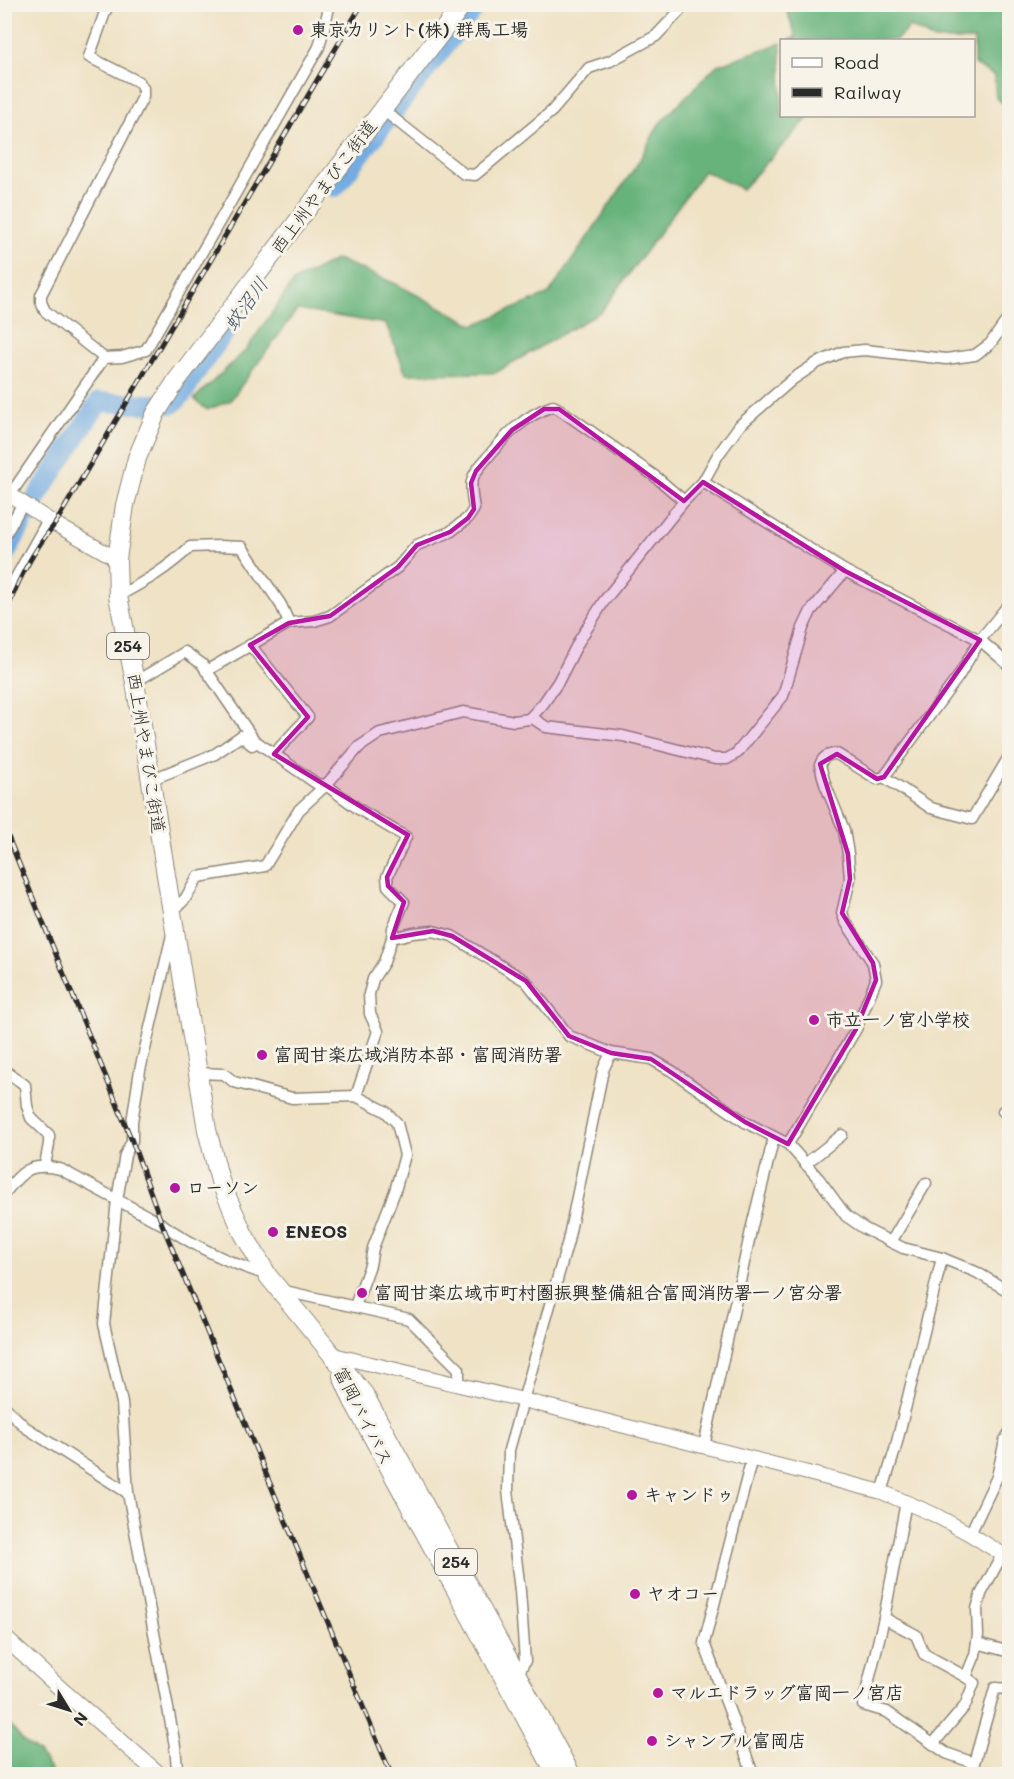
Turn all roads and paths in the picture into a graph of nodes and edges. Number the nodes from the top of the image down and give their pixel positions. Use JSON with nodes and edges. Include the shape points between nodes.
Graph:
{"nodes":[{"id":1,"x":108,"y":4,"type":"edge"},
{"id":2,"x":330,"y":4,"type":"edge"},
{"id":3,"x":463,"y":4,"type":"edge"},
{"id":4,"x":686,"y":4,"type":"edge"},
{"id":5,"x":388,"y":114,"type":"junction"},
{"id":6,"x":1010,"y":316,"type":"edge"},
{"id":7,"x":104,"y":358,"type":"junction"},
{"id":8,"x":703,"y":482,"type":"junction"},
{"id":9,"x":7,"y":493,"type":"edge"},
{"id":10,"x":684,"y":501,"type":"junction"},
{"id":11,"x":23,"y":503,"type":"junction"},
{"id":12,"x":48,"y":520,"type":"junction"},
{"id":13,"x":4,"y":537,"type":"edge"},
{"id":14,"x":117,"y":558,"type":"junction"},
{"id":15,"x":845,"y":571,"type":"junction"},
{"id":16,"x":118,"y":596,"type":"junction"},
{"id":17,"x":4,"y":599,"type":"edge"},
{"id":18,"x":1010,"y":603,"type":"edge"},
{"id":19,"x":289,"y":623,"type":"junction"},
{"id":20,"x":980,"y":640,"type":"junction"},
{"id":21,"x":250,"y":645,"type":"junction"},
{"id":22,"x":1010,"y":666,"type":"edge"},
{"id":23,"x":206,"y":671,"type":"junction"},
{"id":24,"x":135,"y":682,"type":"junction"},
{"id":25,"x":531,"y":717,"type":"junction"},
{"id":26,"x":257,"y":742,"type":"junction"},
{"id":27,"x":274,"y":754,"type":"junction"},
{"id":28,"x":1010,"y":754,"type":"edge"},
{"id":29,"x":885,"y":777,"type":"junction"},
{"id":30,"x":150,"y":780,"type":"junction"},
{"id":31,"x":326,"y":785,"type":"junction"},
{"id":32,"x":172,"y":921,"type":"junction"},
{"id":33,"x":392,"y":938,"type":"junction"},
{"id":34,"x":611,"y":1053,"type":"junction"},
{"id":35,"x":4,"y":1070,"type":"edge"},
{"id":36,"x":198,"y":1073,"type":"junction"},
{"id":37,"x":356,"y":1096,"type":"junction"},
{"id":38,"x":842,"y":1135,"type":"dead end"},
{"id":39,"x":774,"y":1137,"type":"junction"},
{"id":40,"x":788,"y":1144,"type":"junction"},
{"id":41,"x":806,"y":1164,"type":"junction"},
{"id":42,"x":45,"y":1165,"type":"junction"},
{"id":43,"x":926,"y":1184,"type":"dead end"},
{"id":44,"x":4,"y":1194,"type":"edge"},
{"id":45,"x":117,"y":1200,"type":"junction"},
{"id":46,"x":891,"y":1242,"type":"junction"},
{"id":47,"x":942,"y":1258,"type":"junction"},
{"id":48,"x":274,"y":1283,"type":"junction"},
{"id":49,"x":1010,"y":1292,"type":"edge"},
{"id":50,"x":354,"y":1306,"type":"junction"},
{"id":51,"x":333,"y":1355,"type":"junction"},
{"id":52,"x":459,"y":1385,"type":"junction"},
{"id":53,"x":523,"y":1400,"type":"junction"},
{"id":54,"x":4,"y":1406,"type":"edge"},
{"id":55,"x":1010,"y":1432,"type":"edge"},
{"id":56,"x":704,"y":1446,"type":"junction"},
{"id":57,"x":752,"y":1458,"type":"junction"},
{"id":58,"x":882,"y":1492,"type":"junction"},
{"id":59,"x":128,"y":1493,"type":"junction"},
{"id":60,"x":906,"y":1502,"type":"junction"},
{"id":61,"x":970,"y":1534,"type":"junction"},
{"id":62,"x":1006,"y":1557,"type":"edge"},
{"id":63,"x":885,"y":1618,"type":"junction"},
{"id":64,"x":4,"y":1636,"type":"edge"},
{"id":65,"x":977,"y":1643,"type":"junction"},
{"id":66,"x":1010,"y":1652,"type":"edge"},
{"id":67,"x":517,"y":1676,"type":"junction"},
{"id":68,"x":970,"y":1680,"type":"junction"},
{"id":69,"x":994,"y":1688,"type":"junction"},
{"id":70,"x":1010,"y":1689,"type":"edge"},
{"id":71,"x":933,"y":1744,"type":"junction"},
{"id":72,"x":973,"y":1769,"type":"edge"},
{"id":73,"x":159,"y":1774,"type":"edge"},
{"id":74,"x":174,"y":1774,"type":"edge"},
{"id":75,"x":556,"y":1774,"type":"edge"},
{"id":76,"x":571,"y":1774,"type":"edge"},
{"id":77,"x":753,"y":1774,"type":"edge"}],
"edges":[{"from":1,"to":7,"type":"street","via":[[89,57],[139,82],[143,97],[41,295],[45,311]]},
{"from":2,"to":7,"type":"street","via":[[319,47],[146,350]]},
{"from":3,"to":5,"type":"highway","name":"西上州やまびこ街道","number":"254"},
{"from":4,"to":5,"type":"street","via":[[656,36],[589,68],[552,111],[475,175],[464,174]]},
{"from":5,"to":14,"type":"highway","name":"西上州やまびこ街道","number":"254","via":[[177,380],[156,413],[137,458]]},
{"from":6,"to":8,"type":"street","via":[[990,344],[975,355],[946,359],[865,350],[843,352],[817,363],[740,425]]},
{"from":7,"to":9,"type":"street"},
{"from":8,"to":10,"type":"street"},
{"from":8,"to":15,"type":"street"},
{"from":9,"to":11,"type":"street"},
{"from":10,"to":19,"type":"street","via":[[553,406],[512,430],[476,471],[471,483],[474,509],[468,518],[450,532],[417,545],[398,567],[330,616]]},
{"from":10,"to":25,"type":"street","via":[[604,601],[558,682]]},
{"from":11,"to":12,"type":"street"},
{"from":11,"to":13,"type":"street"},
{"from":12,"to":14,"type":"street"},
{"from":12,"to":17,"type":"street"},
{"from":14,"to":16,"type":"highway","name":"西上州やまびこ街道","number":"254"},
{"from":15,"to":20,"type":"street"},
{"from":15,"to":25,"type":"street","via":[[811,611],[783,696],[737,753],[727,759],[623,736],[546,727]]},
{"from":16,"to":19,"type":"street","via":[[151,579],[190,547],[242,548]]},
{"from":16,"to":24,"type":"highway","name":"西上州やまびこ街道","number":"254"},
{"from":18,"to":20,"type":"street"},
{"from":19,"to":21,"type":"street"},
{"from":20,"to":22,"type":"street"},
{"from":20,"to":29,"type":"street","via":[[958,677]]},
{"from":21,"to":23,"type":"street"},
{"from":21,"to":27,"type":"street","via":[[308,717]]},
{"from":23,"to":24,"type":"street","via":[[184,652]]},
{"from":23,"to":26,"type":"street"},
{"from":24,"to":30,"type":"highway","name":"西上州やまびこ街道","number":"254"},
{"from":25,"to":31,"type":"street","via":[[514,721],[463,712],[380,733],[360,747]]},
{"from":26,"to":27,"type":"street"},
{"from":26,"to":30,"type":"street","via":[[252,745],[241,736],[215,754]]},
{"from":27,"to":31,"type":"street","via":[[317,784]]},
{"from":28,"to":29,"type":"street","via":[[972,819],[931,808]]},
{"from":29,"to":40,"type":"street","via":[[877,779],[837,754],[826,756],[820,765],[844,830],[848,854],[850,879],[842,912],[873,963],[876,980],[856,1029]]},
{"from":30,"to":32,"type":"highway","name":"西上州やまびこ街道","number":"254"},
{"from":31,"to":32,"type":"street","via":[[299,810],[265,866],[198,877]]},
{"from":31,"to":33,"type":"street","via":[[406,837],[387,877],[388,886],[404,902]]},
{"from":32,"to":36,"type":"highway","name":"西上州やまびこ街道","number":"254"},
{"from":32,"to":45,"type":"street","via":[[140,1070],[132,1142],[125,1155]]},
{"from":33,"to":34,"type":"street","via":[[433,931],[452,936],[526,981],[569,1036]]},
{"from":33,"to":37,"type":"street","via":[[369,994],[370,1014],[378,1031]]},
{"from":34,"to":39,"type":"street","via":[[651,1059]]},
{"from":34,"to":53,"type":"street","via":[[603,1070],[568,1240]]},
{"from":35,"to":42,"type":"street","via":[[25,1085],[31,1118],[49,1135]]},
{"from":36,"to":37,"type":"street","via":[[224,1074],[234,1082],[292,1098]]},
{"from":36,"to":48,"type":"highway","name":"西上州やまびこ街道","number":"254","via":[[220,1181],[243,1233]]},
{"from":37,"to":50,"type":"street","via":[[385,1111],[398,1123],[405,1155]]},
{"from":38,"to":41,"type":"street"},
{"from":39,"to":40,"type":"street"},
{"from":39,"to":56,"type":"street"},
{"from":40,"to":41,"type":"street"},
{"from":41,"to":46,"type":"street","via":[[846,1216]]},
{"from":42,"to":44,"type":"street","via":[[20,1173]]},
{"from":42,"to":45,"type":"street"},
{"from":43,"to":46,"type":"street"},
{"from":45,"to":48,"type":"street"},
{"from":45,"to":59,"type":"street","via":[[104,1324],[122,1403]]},
{"from":46,"to":47,"type":"street"},
{"from":47,"to":49,"type":"street"},
{"from":47,"to":58,"type":"street"},
{"from":48,"to":50,"type":"street"},
{"from":48,"to":51,"type":"highway","name":"西上州やまびこ街道","number":"254"},
{"from":50,"to":52,"type":"street","via":[[409,1319],[459,1369]]},
{"from":51,"to":52,"type":"street"},
{"from":51,"to":67,"type":"highway","name":"富岡バイパス","number":"254","via":[[364,1394]]},
{"from":51,"to":75,"type":"highway","name":"富岡バイパス","number":"254","via":[[353,1401]]},
{"from":52,"to":53,"type":"street"},
{"from":53,"to":56,"type":"street"},
{"from":53,"to":67,"type":"street","via":[[509,1450],[508,1490],[525,1661]]},
{"from":54,"to":59,"type":"street","via":[[25,1428]]},
{"from":55,"to":61,"type":"street","via":[[997,1477]]},
{"from":56,"to":57,"type":"street"},
{"from":57,"to":58,"type":"street"},
{"from":57,"to":77,"type":"street","via":[[704,1643]]},
{"from":58,"to":60,"type":"street"},
{"from":59,"to":74,"type":"street","via":[[175,1746]]},
{"from":60,"to":61,"type":"street"},
{"from":60,"to":63,"type":"street"},
{"from":61,"to":62,"type":"street"},
{"from":62,"to":65,"type":"street","via":[[981,1594]]},
{"from":63,"to":68,"type":"street","via":[[916,1635],[924,1654]]},
{"from":63,"to":71,"type":"street","via":[[862,1705],[887,1712]]},
{"from":64,"to":73,"type":"main road"},
{"from":65,"to":66,"type":"street"},
{"from":65,"to":68,"type":"street"},
{"from":67,"to":76,"type":"highway","name":"富岡バイパス","number":"254"},
{"from":68,"to":69,"type":"street"},
{"from":68,"to":71,"type":"street","via":[[965,1706]]},
{"from":69,"to":70,"type":"street"},
{"from":69,"to":72,"type":"street"},
{"from":71,"to":72,"type":"street"}]}
